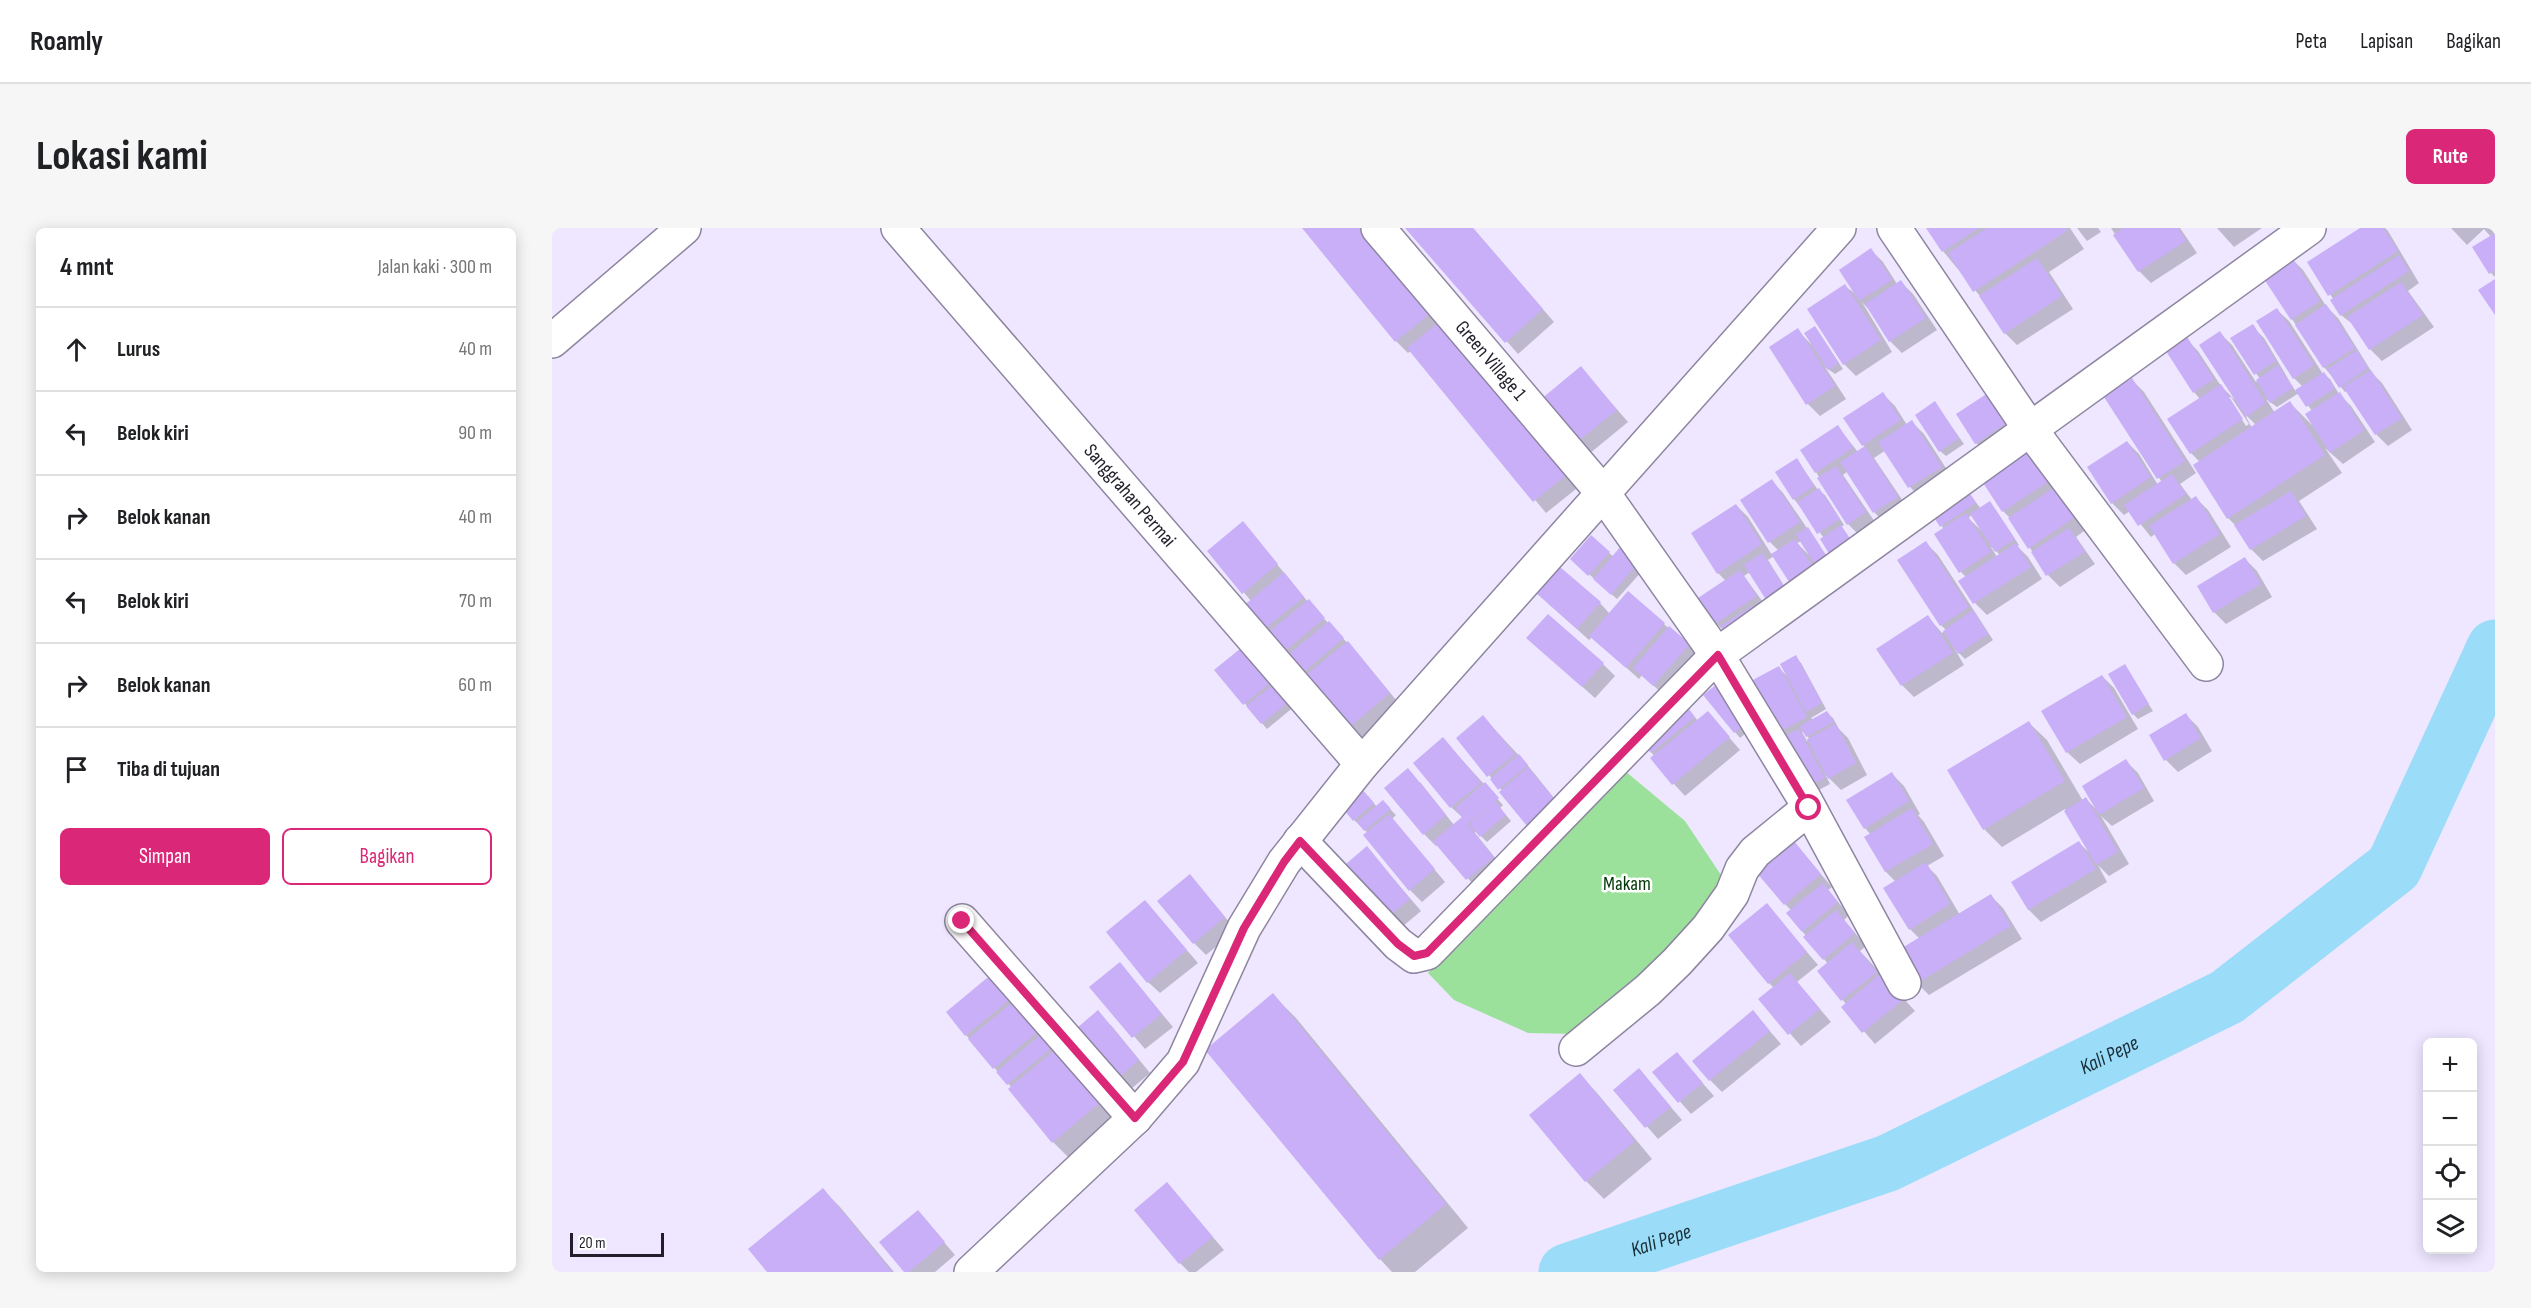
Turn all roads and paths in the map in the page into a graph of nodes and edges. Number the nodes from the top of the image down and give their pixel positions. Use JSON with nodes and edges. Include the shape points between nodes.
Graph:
{"nodes":[{"id":1,"x":684,"y":228,"type":"edge"},
{"id":2,"x":898,"y":228,"type":"edge"},
{"id":3,"x":1378,"y":228,"type":"edge"},
{"id":4,"x":1839,"y":228,"type":"edge"},
{"id":5,"x":1894,"y":228,"type":"edge"},
{"id":6,"x":2309,"y":228,"type":"edge"},
{"id":7,"x":552,"y":341,"type":"edge"},
{"id":8,"x":2030,"y":429,"type":"junction"},
{"id":9,"x":1603,"y":493,"type":"junction"},
{"id":10,"x":1718,"y":655,"type":"junction"},
{"id":11,"x":2206,"y":664,"type":"dead end"},
{"id":12,"x":1362,"y":764,"type":"junction"},
{"id":13,"x":1809,"y":808,"type":"junction"},
{"id":14,"x":1300,"y":841,"type":"junction"},
{"id":15,"x":962,"y":921,"type":"dead end"},
{"id":16,"x":1904,"y":982,"type":"dead end"},
{"id":17,"x":1576,"y":1049,"type":"dead end"},
{"id":18,"x":1135,"y":1118,"type":"junction"},
{"id":19,"x":971,"y":1272,"type":"edge"}],
"edges":[{"from":1,"to":7,"type":"street"},
{"from":2,"to":12,"type":"street","name":"Sanggrahan Permai"},
{"from":3,"to":9,"type":"street","name":"Green Village 1"},
{"from":4,"to":9,"type":"street"},
{"from":5,"to":8,"type":"street"},
{"from":6,"to":8,"type":"street"},
{"from":8,"to":10,"type":"street"},
{"from":8,"to":11,"type":"street"},
{"from":9,"to":10,"type":"street","name":"Green Village 1"},
{"from":9,"to":12,"type":"street"},
{"from":10,"to":13,"type":"street","name":"Green Village 1"},
{"from":10,"to":14,"type":"street","via":[[1427,953],[1414,956],[1398,944]]},
{"from":12,"to":14,"type":"street"},
{"from":13,"to":16,"type":"street","name":"Green Village 1"},
{"from":13,"to":17,"type":"street","via":[[1755,852],[1708,928],[1677,962]]},
{"from":14,"to":18,"type":"street","via":[[1244,928],[1183,1062]]},
{"from":15,"to":18,"type":"street"},
{"from":18,"to":19,"type":"street"}]}
